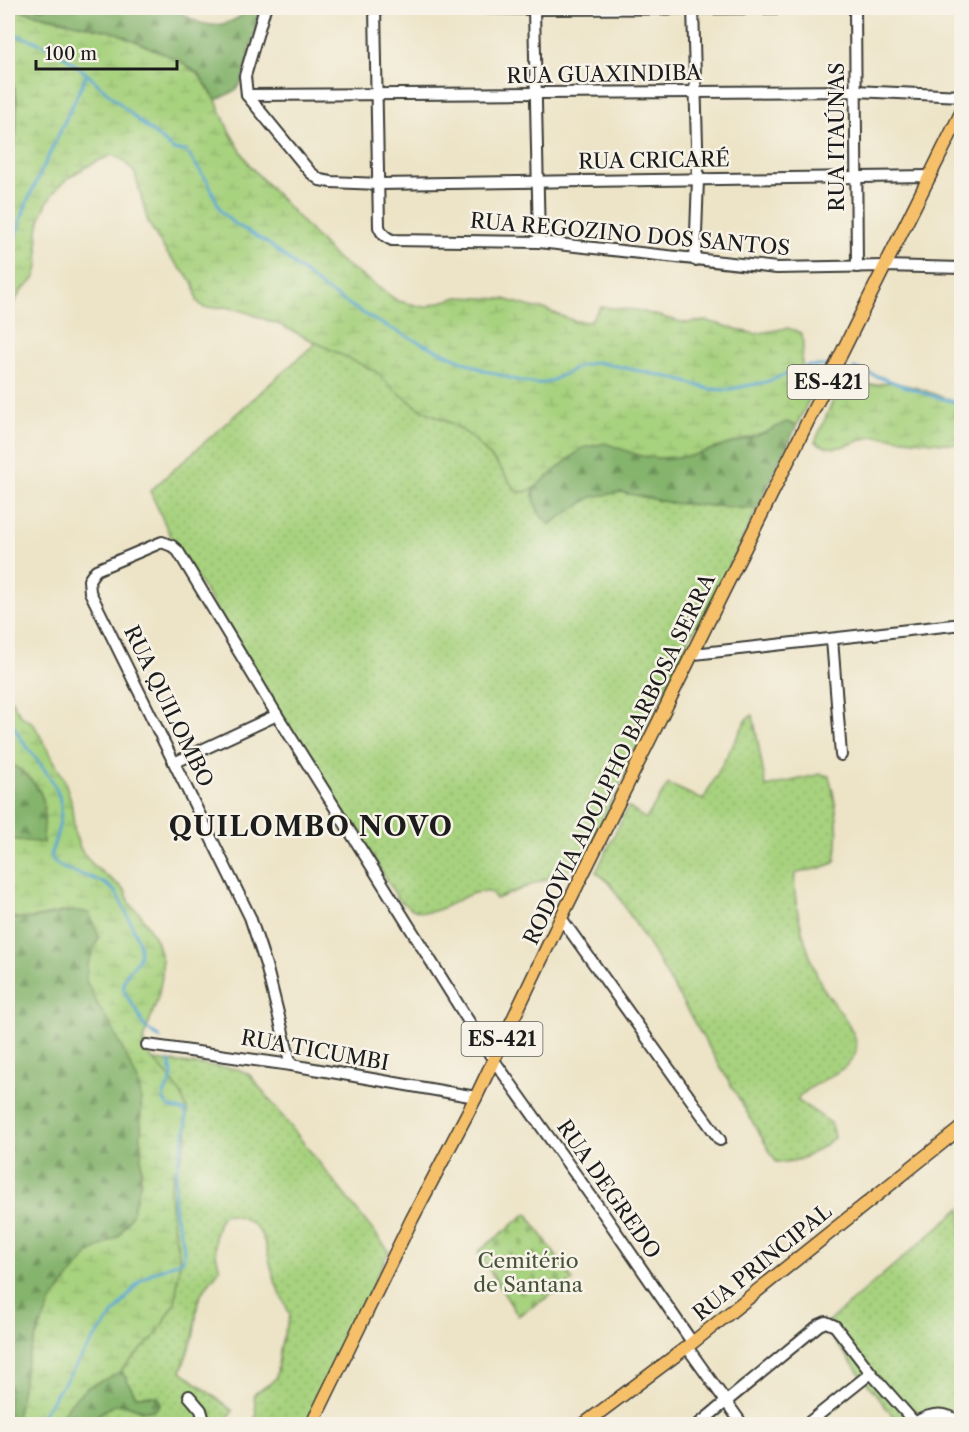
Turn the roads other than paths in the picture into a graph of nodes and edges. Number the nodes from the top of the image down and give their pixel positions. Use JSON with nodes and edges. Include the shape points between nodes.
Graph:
{"nodes":[{"id":1,"x":265,"y":8,"type":"edge"},
{"id":2,"x":375,"y":8,"type":"edge"},
{"id":3,"x":481,"y":8,"type":"edge"},
{"id":4,"x":532,"y":8,"type":"edge"},
{"id":5,"x":693,"y":8,"type":"edge"},
{"id":6,"x":778,"y":8,"type":"edge"},
{"id":7,"x":855,"y":8,"type":"edge"},
{"id":8,"x":941,"y":8,"type":"edge"},
{"id":9,"x":962,"y":8,"type":"edge"},
{"id":10,"x":696,"y":92,"type":"junction"},
{"id":11,"x":855,"y":92,"type":"junction"},
{"id":12,"x":378,"y":94,"type":"junction"},
{"id":13,"x":536,"y":94,"type":"junction"},
{"id":14,"x":247,"y":95,"type":"junction"},
{"id":15,"x":962,"y":96,"type":"edge"},
{"id":16,"x":962,"y":111,"type":"edge"},
{"id":17,"x":930,"y":176,"type":"junction"},
{"id":18,"x":856,"y":177,"type":"junction"},
{"id":19,"x":698,"y":179,"type":"junction"},
{"id":20,"x":538,"y":181,"type":"junction"},
{"id":21,"x":379,"y":184,"type":"junction"},
{"id":22,"x":539,"y":242,"type":"junction"},
{"id":23,"x":695,"y":260,"type":"junction"},
{"id":24,"x":884,"y":266,"type":"junction"},
{"id":25,"x":857,"y":267,"type":"junction"},
{"id":26,"x":962,"y":268,"type":"edge"},
{"id":27,"x":178,"y":550,"type":"joint"},
{"id":28,"x":962,"y":624,"type":"edge"},
{"id":29,"x":832,"y":639,"type":"junction"},
{"id":30,"x":694,"y":654,"type":"junction"},
{"id":31,"x":277,"y":715,"type":"junction"},
{"id":32,"x":841,"y":755,"type":"dead end"},
{"id":33,"x":176,"y":762,"type":"junction"},
{"id":34,"x":561,"y":918,"type":"junction"},
{"id":35,"x":147,"y":1045,"type":"dead end"},
{"id":36,"x":493,"y":1059,"type":"junction"},
{"id":37,"x":291,"y":1065,"type":"junction"},
{"id":38,"x":476,"y":1097,"type":"junction"},
{"id":39,"x":962,"y":1127,"type":"edge"},
{"id":40,"x":720,"y":1140,"type":"dead end"},
{"id":41,"x":689,"y":1344,"type":"junction"},
{"id":42,"x":871,"y":1373,"type":"junction"},
{"id":43,"x":189,"y":1396,"type":"dead end"},
{"id":44,"x":726,"y":1403,"type":"junction"},
{"id":45,"x":914,"y":1424,"type":"edge"},
{"id":46,"x":962,"y":1424,"type":"edge"},
{"id":47,"x":205,"y":1425,"type":"edge"},
{"id":48,"x":312,"y":1425,"type":"edge"},
{"id":49,"x":584,"y":1425,"type":"edge"},
{"id":50,"x":699,"y":1425,"type":"edge"},
{"id":51,"x":742,"y":1425,"type":"edge"},
{"id":52,"x":807,"y":1425,"type":"edge"}],
"edges":[{"from":1,"to":14,"type":"street","via":[[245,76]]},
{"from":2,"to":12,"type":"street"},
{"from":3,"to":4,"type":"street"},
{"from":4,"to":5,"type":"street"},
{"from":4,"to":13,"type":"street"},
{"from":5,"to":6,"type":"street"},
{"from":5,"to":10,"type":"street"},
{"from":7,"to":11,"type":"street","name":"RUA ITAÚNAS"},
{"from":8,"to":9,"type":"street"},
{"from":10,"to":11,"type":"street","name":"RUA GUAXINDIBA"},
{"from":10,"to":13,"type":"street","name":"RUA GUAXINDIBA"},
{"from":10,"to":19,"type":"street"},
{"from":11,"to":15,"type":"street","name":"RUA GUAXINDIBA"},
{"from":11,"to":18,"type":"street","name":"RUA ITAÚNAS"},
{"from":12,"to":13,"type":"street","name":"RUA GUAXINDIBA"},
{"from":12,"to":14,"type":"street","name":"RUA GUAXINDIBA"},
{"from":12,"to":21,"type":"street"},
{"from":13,"to":20,"type":"street"},
{"from":14,"to":21,"type":"street","name":"RUA CRICARÉ","via":[[320,180]]},
{"from":16,"to":17,"type":"main road","name":"RODOVIA ADOLPHO BARBOSA SERRA","number":"ES-421"},
{"from":17,"to":18,"type":"street","name":"RUA CRICARÉ"},
{"from":17,"to":24,"type":"main road","name":"RODOVIA ADOLPHO BARBOSA SERRA","number":"ES-421"},
{"from":18,"to":19,"type":"street","name":"RUA CRICARÉ"},
{"from":18,"to":25,"type":"street","name":"RUA ITAÚNAS"},
{"from":19,"to":20,"type":"street","name":"RUA CRICARÉ"},
{"from":19,"to":23,"type":"street"},
{"from":20,"to":21,"type":"street","name":"RUA CRICARÉ"},
{"from":20,"to":22,"type":"street"},
{"from":21,"to":22,"type":"street","name":"RUA REGOZINO DOS SANTOS","via":[[379,227],[392,240]]},
{"from":22,"to":23,"type":"street","name":"RUA REGOZINO DOS SANTOS"},
{"from":23,"to":25,"type":"street","name":"RUA REGOZINO DOS SANTOS","via":[[777,268]]},
{"from":24,"to":25,"type":"street","name":"RUA REGOZINO DOS SANTOS"},
{"from":24,"to":26,"type":"street","name":"RUA REGOZINO DOS SANTOS"},
{"from":24,"to":30,"type":"main road","name":"RODOVIA ADOLPHO BARBOSA SERRA","number":"ES-421"},
{"from":27,"to":31,"type":"street","name":"RUA DEGREDO"},
{"from":27,"to":33,"type":"street","name":"RUA QUILOMBO","via":[[162,542],[96,570],[89,580],[90,592]]},
{"from":28,"to":29,"type":"street"},
{"from":29,"to":30,"type":"street"},
{"from":29,"to":32,"type":"street"},
{"from":30,"to":34,"type":"main road","name":"RODOVIA ADOLPHO BARBOSA SERRA","number":"ES-421"},
{"from":31,"to":33,"type":"street"},
{"from":31,"to":36,"type":"street","name":"RUA DEGREDO"},
{"from":33,"to":37,"type":"street","name":"RUA QUILOMBO","via":[[250,917]]},
{"from":34,"to":36,"type":"main road","name":"RODOVIA ADOLPHO BARBOSA SERRA","number":"ES-421"},
{"from":34,"to":40,"type":"street"},
{"from":35,"to":37,"type":"street","name":"RUA TICUMBI"},
{"from":36,"to":38,"type":"main road","name":"RODOVIA ADOLPHO BARBOSA SERRA","number":"ES-421"},
{"from":36,"to":41,"type":"street","name":"RUA DEGREDO","via":[[601,1210]]},
{"from":37,"to":38,"type":"street","name":"RUA TICUMBI"},
{"from":38,"to":48,"type":"main road","name":"RODOVIA ADOLPHO BARBOSA SERRA","number":"ES-421"},
{"from":39,"to":41,"type":"main road","name":"RUA PRINCIPAL"},
{"from":41,"to":44,"type":"street","name":"RUA DEGREDO"},
{"from":41,"to":49,"type":"main road","name":"RUA PRINCIPAL"},
{"from":42,"to":44,"type":"street","via":[[836,1326],[823,1322]]},
{"from":42,"to":45,"type":"street"},
{"from":42,"to":52,"type":"street"},
{"from":43,"to":47,"type":"street","via":[[201,1410]]},
{"from":44,"to":50,"type":"street"},
{"from":44,"to":51,"type":"street","name":"RUA DEGREDO"},
{"from":45,"to":46,"type":"street","via":[[942,1414]]}]}
